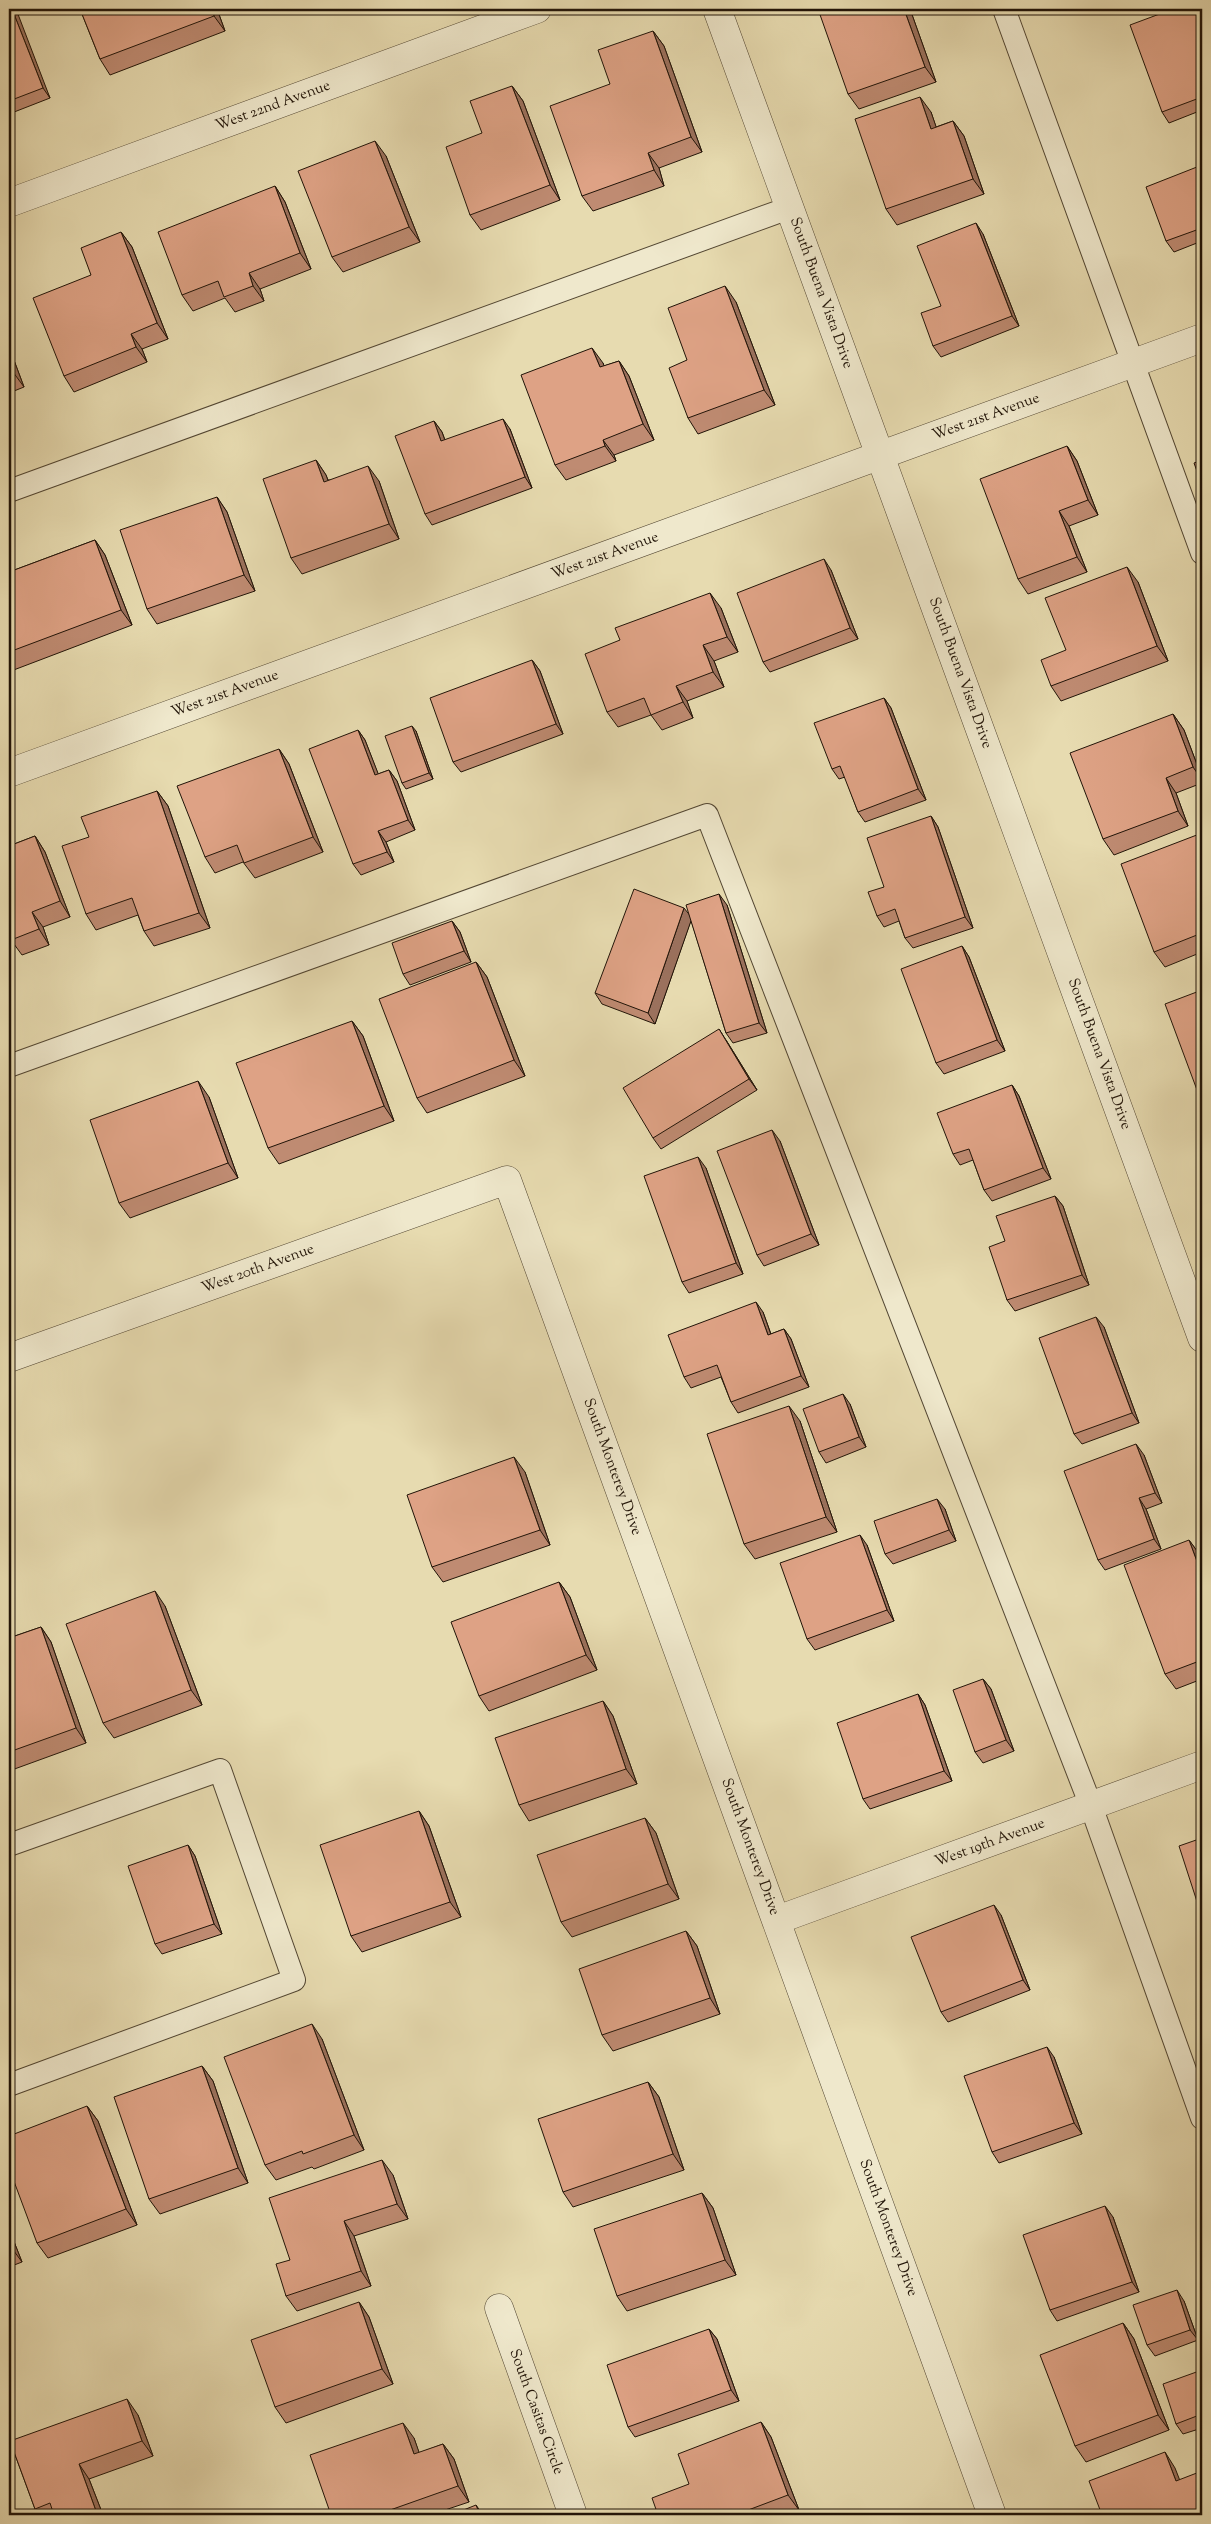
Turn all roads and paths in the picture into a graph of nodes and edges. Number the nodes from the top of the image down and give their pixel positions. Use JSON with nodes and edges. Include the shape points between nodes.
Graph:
{"nodes":[{"id":1,"x":537,"y":9,"type":"edge"},
{"id":2,"x":716,"y":9,"type":"edge"},
{"id":3,"x":1004,"y":9,"type":"edge"},
{"id":4,"x":9,"y":203,"type":"edge"},
{"id":5,"x":789,"y":208,"type":"junction"},
{"id":6,"x":1202,"y":338,"type":"edge"},
{"id":7,"x":1133,"y":363,"type":"junction"},
{"id":8,"x":880,"y":455,"type":"junction"},
{"id":9,"x":9,"y":491,"type":"edge"},
{"id":10,"x":1202,"y":553,"type":"edge"},
{"id":11,"x":9,"y":773,"type":"edge"},
{"id":12,"x":9,"y":1066,"type":"edge"},
{"id":13,"x":507,"y":1180,"type":"joint"},
{"id":14,"x":1202,"y":1338,"type":"edge"},
{"id":15,"x":9,"y":1358,"type":"edge"},
{"id":16,"x":1202,"y":1765,"type":"edge"},
{"id":17,"x":1091,"y":1806,"type":"junction"},
{"id":18,"x":9,"y":1845,"type":"edge"},
{"id":19,"x":777,"y":1920,"type":"junction"},
{"id":20,"x":9,"y":2085,"type":"edge"},
{"id":21,"x":1202,"y":2118,"type":"edge"},
{"id":22,"x":499,"y":2308,"type":"dead end"},
{"id":23,"x":573,"y":2515,"type":"edge"},
{"id":24,"x":992,"y":2515,"type":"edge"}],
"edges":[{"from":1,"to":4,"type":"street","name":"West 22nd Avenue"},
{"from":2,"to":5,"type":"street","name":"South Buena Vista Drive"},
{"from":3,"to":7,"type":"lane"},
{"from":5,"to":8,"type":"street","name":"South Buena Vista Drive"},
{"from":5,"to":9,"type":"lane"},
{"from":6,"to":7,"type":"street","name":"West 21st Avenue"},
{"from":7,"to":8,"type":"street","name":"West 21st Avenue"},
{"from":7,"to":10,"type":"lane"},
{"from":8,"to":11,"type":"street","name":"West 21st Avenue"},
{"from":8,"to":14,"type":"street","name":"South Buena Vista Drive"},
{"from":12,"to":17,"type":"lane","via":[[707,815]]},
{"from":13,"to":15,"type":"street","name":"West 20th Avenue"},
{"from":13,"to":19,"type":"street","name":"South Monterey Drive"},
{"from":16,"to":17,"type":"street","name":"West 19th Avenue"},
{"from":17,"to":19,"type":"street","name":"West 19th Avenue"},
{"from":17,"to":21,"type":"lane"},
{"from":18,"to":20,"type":"lane","via":[[220,1770],[294,1980]]},
{"from":19,"to":24,"type":"street","name":"South Monterey Drive"},
{"from":22,"to":23,"type":"street","name":"South Casitas Circle"}]}
